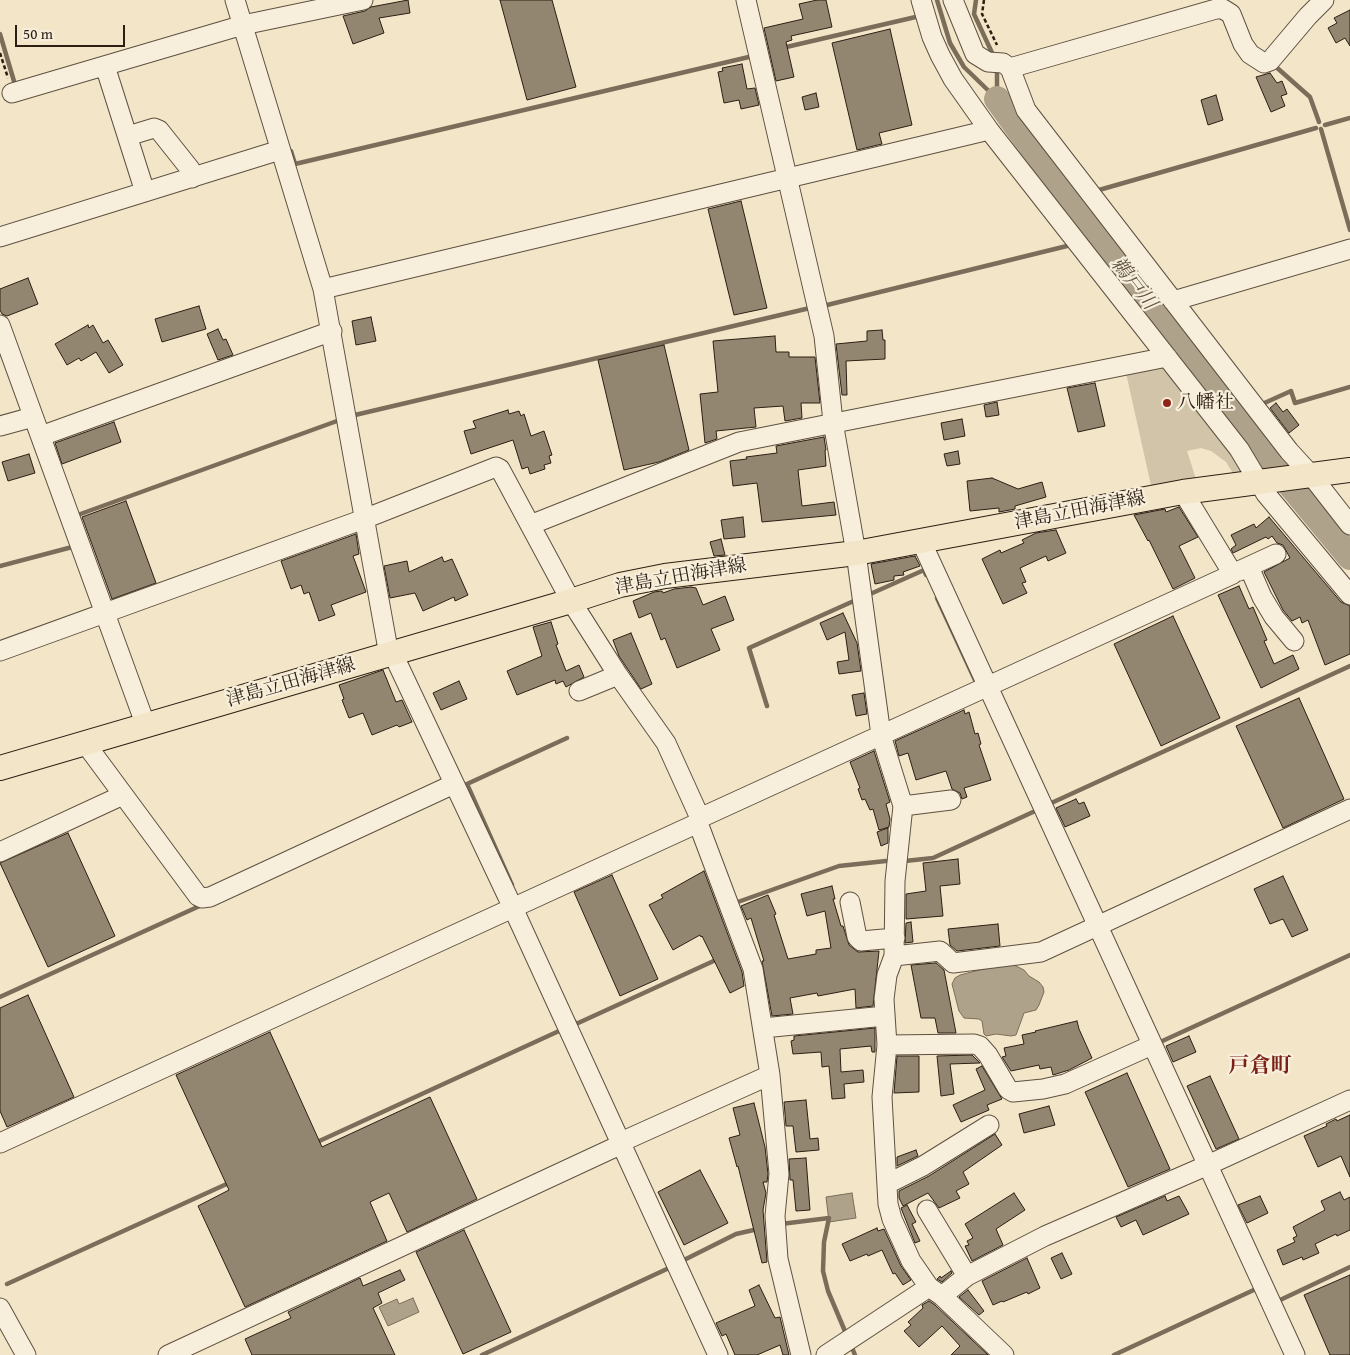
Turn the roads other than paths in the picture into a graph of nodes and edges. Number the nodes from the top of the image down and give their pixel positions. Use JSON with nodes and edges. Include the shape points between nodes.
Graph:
{"nodes":[{"id":1,"x":235,"y":0,"type":"edge"},
{"id":2,"x":363,"y":0,"type":"edge"},
{"id":3,"x":746,"y":0,"type":"edge"},
{"id":4,"x":921,"y":0,"type":"edge"},
{"id":5,"x":953,"y":0,"type":"edge"},
{"id":6,"x":1324,"y":0,"type":"edge"},
{"id":7,"x":243,"y":25,"type":"junction"},
{"id":8,"x":1002,"y":64,"type":"junction"},
{"id":9,"x":105,"y":66,"type":"junction"},
{"id":10,"x":12,"y":93,"type":"road end"},
{"id":11,"x":989,"y":130,"type":"junction"},
{"id":12,"x":128,"y":136,"type":"junction"},
{"id":13,"x":280,"y":150,"type":"junction"},
{"id":14,"x":192,"y":178,"type":"junction"},
{"id":15,"x":787,"y":179,"type":"junction"},
{"id":16,"x":145,"y":192,"type":"junction"},
{"id":17,"x":0,"y":237,"type":"edge"},
{"id":18,"x":1350,"y":250,"type":"edge"},
{"id":19,"x":323,"y":289,"type":"junction"},
{"id":20,"x":1173,"y":301,"type":"junction"},
{"id":21,"x":0,"y":326,"type":"edge"},
{"id":22,"x":332,"y":331,"type":"junction"},
{"id":23,"x":1167,"y":357,"type":"junction"},
{"id":24,"x":33,"y":417,"type":"junction"},
{"id":25,"x":833,"y":422,"type":"junction"},
{"id":26,"x":0,"y":426,"type":"edge"},
{"id":27,"x":41,"y":436,"type":"junction"},
{"id":28,"x":1350,"y":470,"type":"edge"},
{"id":29,"x":1311,"y":475,"type":"junction"},
{"id":30,"x":1261,"y":481,"type":"junction"},
{"id":31,"x":1183,"y":492,"type":"junction"},
{"id":32,"x":364,"y":519,"type":"junction"},
{"id":33,"x":530,"y":525,"type":"junction"},
{"id":34,"x":1350,"y":525,"type":"edge"},
{"id":35,"x":921,"y":541,"type":"junction"},
{"id":36,"x":856,"y":552,"type":"junction"},
{"id":37,"x":1276,"y":554,"type":"dead end"},
{"id":38,"x":1241,"y":570,"type":"junction"},
{"id":39,"x":1350,"y":595,"type":"edge"},
{"id":40,"x":571,"y":601,"type":"junction"},
{"id":41,"x":104,"y":613,"type":"junction"},
{"id":42,"x":1294,"y":641,"type":"dead end"},
{"id":43,"x":0,"y":651,"type":"edge"},
{"id":44,"x":391,"y":654,"type":"junction"},
{"id":45,"x":618,"y":675,"type":"junction"},
{"id":46,"x":987,"y":687,"type":"junction"},
{"id":47,"x":579,"y":692,"type":"dead end"},
{"id":48,"x":146,"y":726,"type":"junction"},
{"id":49,"x":881,"y":735,"type":"junction"},
{"id":50,"x":85,"y":743,"type":"junction"},
{"id":51,"x":0,"y":768,"type":"edge"},
{"id":52,"x":454,"y":784,"type":"junction"},
{"id":53,"x":123,"y":795,"type":"junction"},
{"id":54,"x":951,"y":800,"type":"dead end"},
{"id":55,"x":902,"y":806,"type":"junction"},
{"id":56,"x":1350,"y":809,"type":"edge"},
{"id":57,"x":699,"y":821,"type":"junction"},
{"id":58,"x":0,"y":852,"type":"edge"},
{"id":59,"x":850,"y":902,"type":"dead end"},
{"id":60,"x":513,"y":908,"type":"junction"},
{"id":61,"x":1097,"y":925,"type":"junction"},
{"id":62,"x":894,"y":947,"type":"junction"},
{"id":63,"x":886,"y":1016,"type":"junction"},
{"id":64,"x":764,"y":1028,"type":"junction"},
{"id":65,"x":887,"y":1045,"type":"junction"},
{"id":66,"x":1152,"y":1045,"type":"junction"},
{"id":67,"x":770,"y":1075,"type":"junction"},
{"id":68,"x":1350,"y":1100,"type":"edge"},
{"id":69,"x":990,"y":1125,"type":"dead end"},
{"id":70,"x":0,"y":1143,"type":"edge"},
{"id":71,"x":621,"y":1143,"type":"junction"},
{"id":72,"x":1208,"y":1165,"type":"junction"},
{"id":73,"x":887,"y":1184,"type":"junction"},
{"id":74,"x":928,"y":1210,"type":"dead end"},
{"id":75,"x":967,"y":1276,"type":"junction"},
{"id":76,"x":936,"y":1291,"type":"junction"},
{"id":77,"x":0,"y":1308,"type":"edge"},
{"id":78,"x":26,"y":1355,"type":"edge"},
{"id":79,"x":168,"y":1355,"type":"edge"},
{"id":80,"x":718,"y":1355,"type":"edge"},
{"id":81,"x":801,"y":1355,"type":"edge"},
{"id":82,"x":826,"y":1355,"type":"edge"},
{"id":83,"x":1004,"y":1355,"type":"edge"},
{"id":84,"x":1294,"y":1355,"type":"edge"}],
"edges":[{"from":1,"to":7,"type":"street"},
{"from":2,"to":7,"type":"street"},
{"from":3,"to":15,"type":"street"},
{"from":4,"to":11,"type":"street","via":[[940,55]]},
{"from":5,"to":8,"type":"street","via":[[976,54]]},
{"from":6,"to":8,"type":"street","via":[[1270,61],[1264,63],[1250,54],[1243,44],[1231,14],[1216,9]]},
{"from":7,"to":9,"type":"street"},
{"from":7,"to":13,"type":"street"},
{"from":8,"to":20,"type":"street","via":[[1026,110]]},
{"from":9,"to":10,"type":"street"},
{"from":9,"to":12,"type":"street"},
{"from":11,"to":15,"type":"street"},
{"from":11,"to":23,"type":"street"},
{"from":12,"to":14,"type":"street","via":[[154,128],[159,130],[190,169]]},
{"from":12,"to":16,"type":"street"},
{"from":13,"to":14,"type":"street"},
{"from":13,"to":19,"type":"street"},
{"from":14,"to":16,"type":"street"},
{"from":15,"to":19,"type":"street"},
{"from":15,"to":25,"type":"street","via":[[824,336]]},
{"from":16,"to":17,"type":"street"},
{"from":18,"to":20,"type":"street"},
{"from":19,"to":22,"type":"street"},
{"from":20,"to":29,"type":"street"},
{"from":21,"to":24,"type":"street"},
{"from":22,"to":27,"type":"street"},
{"from":22,"to":32,"type":"street"},
{"from":23,"to":25,"type":"street"},
{"from":23,"to":30,"type":"street"},
{"from":24,"to":26,"type":"street"},
{"from":24,"to":27,"type":"street"},
{"from":25,"to":33,"type":"street","via":[[739,442]]},
{"from":25,"to":36,"type":"street"},
{"from":27,"to":41,"type":"street"},
{"from":28,"to":29,"type":"main road","name":"津島立田海津線"},
{"from":29,"to":30,"type":"main road","name":"津島立田海津線"},
{"from":29,"to":34,"type":"street"},
{"from":30,"to":31,"type":"main road","name":"津島立田海津線"},
{"from":30,"to":39,"type":"street"},
{"from":31,"to":35,"type":"main road","name":"津島立田海津線"},
{"from":31,"to":38,"type":"street"},
{"from":32,"to":33,"type":"street","via":[[496,467],[500,468]]},
{"from":32,"to":41,"type":"street"},
{"from":32,"to":44,"type":"street"},
{"from":33,"to":40,"type":"street"},
{"from":35,"to":36,"type":"main road","name":"津島立田海津線"},
{"from":35,"to":46,"type":"street"},
{"from":36,"to":40,"type":"main road","name":"津島立田海津線","via":[[665,576],[620,585]]},
{"from":36,"to":49,"type":"street"},
{"from":37,"to":38,"type":"street"},
{"from":38,"to":42,"type":"street"},
{"from":38,"to":46,"type":"street"},
{"from":40,"to":44,"type":"main road","name":"津島立田海津線"},
{"from":40,"to":45,"type":"street"},
{"from":41,"to":43,"type":"street"},
{"from":41,"to":48,"type":"street"},
{"from":44,"to":48,"type":"main road","name":"津島立田海津線"},
{"from":44,"to":52,"type":"street"},
{"from":45,"to":47,"type":"street"},
{"from":45,"to":57,"type":"street","via":[[666,742]]},
{"from":46,"to":49,"type":"street"},
{"from":46,"to":61,"type":"street"},
{"from":48,"to":50,"type":"main road","name":"津島立田海津線"},
{"from":49,"to":55,"type":"street"},
{"from":49,"to":57,"type":"street"},
{"from":50,"to":51,"type":"main road","name":"津島立田海津線"},
{"from":50,"to":53,"type":"street"},
{"from":52,"to":53,"type":"street","via":[[202,898]]},
{"from":52,"to":60,"type":"street"},
{"from":53,"to":58,"type":"street"},
{"from":54,"to":55,"type":"street"},
{"from":55,"to":62,"type":"street","via":[[895,880]]},
{"from":56,"to":61,"type":"street"},
{"from":57,"to":60,"type":"street"},
{"from":57,"to":64,"type":"street","via":[[753,969]]},
{"from":59,"to":62,"type":"street","via":[[857,937],[861,941]]},
{"from":60,"to":70,"type":"street"},
{"from":60,"to":71,"type":"street"},
{"from":61,"to":62,"type":"street","via":[[1041,952],[953,963],[940,951]]},
{"from":61,"to":66,"type":"street"},
{"from":62,"to":63,"type":"street","via":[[884,999]]},
{"from":63,"to":64,"type":"street"},
{"from":63,"to":65,"type":"street"},
{"from":64,"to":67,"type":"street"},
{"from":65,"to":66,"type":"street","via":[[980,1046],[1013,1092],[1065,1084]]},
{"from":65,"to":73,"type":"street","via":[[882,1097]]},
{"from":66,"to":72,"type":"street"},
{"from":67,"to":71,"type":"street"},
{"from":67,"to":81,"type":"street","via":[[779,1174],[775,1216],[778,1259]]},
{"from":68,"to":72,"type":"street"},
{"from":69,"to":73,"type":"street"},
{"from":71,"to":79,"type":"street"},
{"from":71,"to":80,"type":"street"},
{"from":72,"to":75,"type":"street","via":[[1045,1236]]},
{"from":72,"to":84,"type":"street"},
{"from":73,"to":76,"type":"street","via":[[892,1219],[911,1261]]},
{"from":74,"to":75,"type":"street"},
{"from":75,"to":76,"type":"street"},
{"from":76,"to":82,"type":"street"},
{"from":76,"to":83,"type":"street"},
{"from":77,"to":78,"type":"street"}]}
